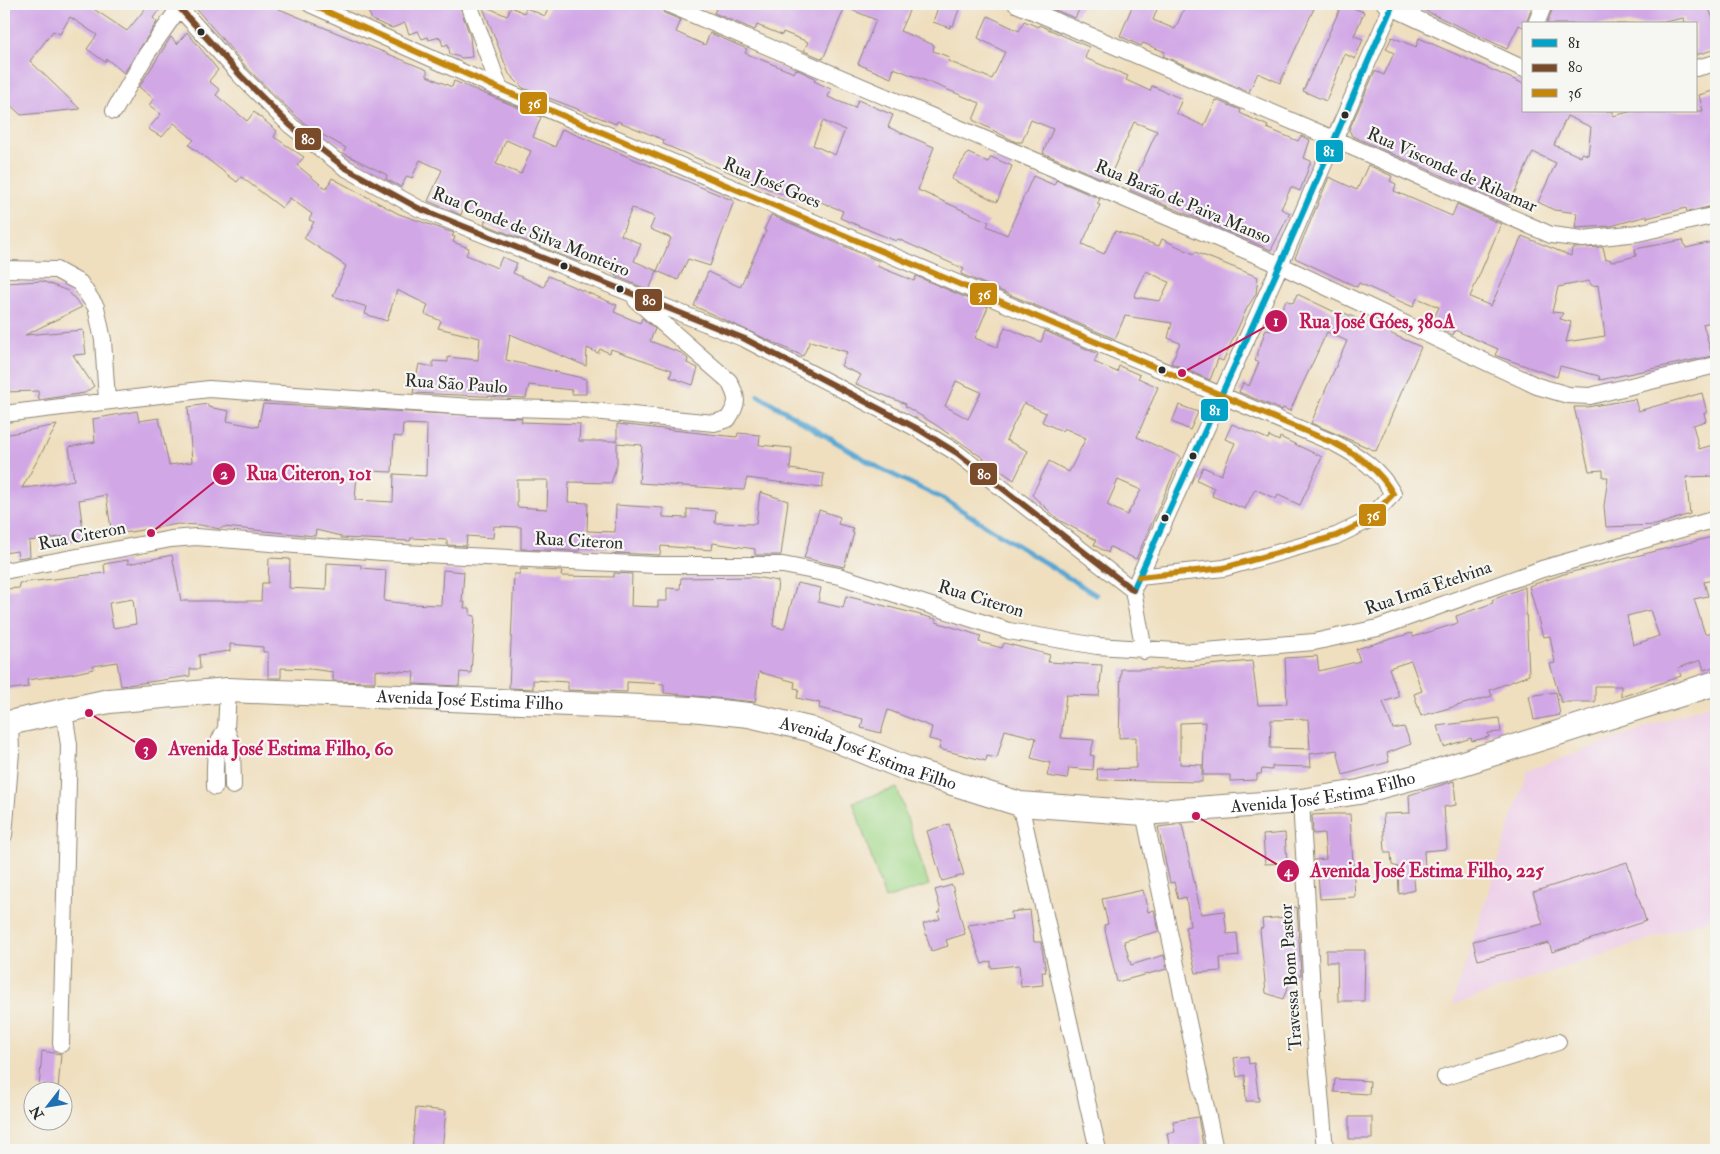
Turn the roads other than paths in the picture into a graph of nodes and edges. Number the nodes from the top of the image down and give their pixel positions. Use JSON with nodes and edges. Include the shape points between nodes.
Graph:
{"nodes":[{"id":1,"x":310,"y":4,"type":"edge"},
{"id":2,"x":469,"y":4,"type":"edge"},
{"id":3,"x":668,"y":4,"type":"edge"},
{"id":4,"x":1016,"y":4,"type":"edge"},
{"id":5,"x":1544,"y":4,"type":"edge"},
{"id":6,"x":1390,"y":5,"type":"edge"},
{"id":7,"x":178,"y":6,"type":"edge"},
{"id":8,"x":1537,"y":22,"type":"edge"},
{"id":9,"x":1522,"y":63,"type":"edge"},
{"id":10,"x":1716,"y":63,"type":"edge"},
{"id":11,"x":1698,"y":68,"type":"edge"},
{"id":12,"x":500,"y":89,"type":"junction"},
{"id":13,"x":114,"y":112,"type":"dead end"},
{"id":14,"x":1334,"y":139,"type":"junction"},
{"id":15,"x":1716,"y":215,"type":"edge"},
{"id":16,"x":1280,"y":265,"type":"junction"},
{"id":17,"x":4,"y":269,"type":"edge"},
{"id":18,"x":627,"y":292,"type":"junction"},
{"id":19,"x":1716,"y":365,"type":"edge"},
{"id":20,"x":1220,"y":394,"type":"junction"},
{"id":21,"x":107,"y":400,"type":"junction"},
{"id":22,"x":4,"y":414,"type":"edge"},
{"id":23,"x":1716,"y":519,"type":"edge"},
{"id":24,"x":4,"y":571,"type":"edge"},
{"id":25,"x":1136,"y":584,"type":"junction"},
{"id":26,"x":1144,"y":651,"type":"junction"},
{"id":27,"x":1716,"y":683,"type":"edge"},
{"id":28,"x":228,"y":690,"type":"junction"},
{"id":29,"x":64,"y":712,"type":"junction"},
{"id":30,"x":7,"y":723,"type":"edge"},
{"id":31,"x":226,"y":729,"type":"junction"},
{"id":32,"x":233,"y":786,"type":"dead end"},
{"id":33,"x":215,"y":787,"type":"dead end"},
{"id":34,"x":1300,"y":801,"type":"junction"},
{"id":35,"x":1020,"y":804,"type":"junction"},
{"id":36,"x":1144,"y":813,"type":"junction"},
{"id":37,"x":4,"y":835,"type":"edge"},
{"id":38,"x":1558,"y":1042,"type":"dead end"},
{"id":39,"x":61,"y":1044,"type":"dead end"},
{"id":40,"x":1444,"y":1077,"type":"dead end"},
{"id":41,"x":1098,"y":1150,"type":"edge"},
{"id":42,"x":1215,"y":1150,"type":"edge"},
{"id":43,"x":1325,"y":1150,"type":"edge"}],
"edges":[{"from":1,"to":12,"type":"street","name":"Rua José Goes"},
{"from":2,"to":12,"type":"street"},
{"from":3,"to":16,"type":"street","name":"Rua Barão de Paiva Manso"},
{"from":4,"to":14,"type":"street","name":"Rua Visconde de Ribamar"},
{"from":5,"to":8,"type":"street"},
{"from":6,"to":9,"type":"street"},
{"from":6,"to":14,"type":"street"},
{"from":7,"to":13,"type":"street","via":[[146,54]]},
{"from":7,"to":18,"type":"street","name":"Rua Conde de Silva Monteiro","via":[[291,126],[344,166],[418,208]]},
{"from":10,"to":11,"type":"street"},
{"from":12,"to":20,"type":"street","name":"Rua José Goes"},
{"from":14,"to":15,"type":"street","name":"Rua Visconde de Ribamar","via":[[1551,236],[1583,239],[1638,233]]},
{"from":14,"to":16,"type":"street"},
{"from":16,"to":19,"type":"street","name":"Rua Barão de Paiva Manso","via":[[1537,386],[1568,395],[1590,396],[1622,390]]},
{"from":16,"to":20,"type":"street"},
{"from":17,"to":21,"type":"street","via":[[56,270],[80,283],[96,307],[103,340]]},
{"from":18,"to":21,"type":"street","name":"Rua São Paulo","via":[[729,381],[737,396],[737,406],[728,419],[714,423],[582,410],[472,407],[209,390]]},
{"from":18,"to":25,"type":"street","name":"Rua Conde de Silva Monteiro","via":[[745,339],[918,429],[957,453]]},
{"from":20,"to":25,"type":"street"},
{"from":20,"to":25,"type":"street","name":"Rua José Goes","via":[[1356,454],[1381,476],[1393,494],[1360,526],[1336,536],[1224,568]]},
{"from":21,"to":22,"type":"street","name":"Rua São Paulo"},
{"from":23,"to":26,"type":"street","name":"Rua Irmã Etelvina","via":[[1542,569],[1378,628],[1314,642],[1261,648]]},
{"from":24,"to":26,"type":"street","name":"Rua Citeron","via":[[196,537],[382,552],[645,565],[783,565],[838,576],[1009,631]]},
{"from":25,"to":26,"type":"street"},
{"from":27,"to":34,"type":"street","name":"Avenida José Estima Filho","via":[[1441,770],[1359,792]]},
{"from":28,"to":29,"type":"street","name":"Avenida José Estima Filho","via":[[136,697]]},
{"from":28,"to":31,"type":"street"},
{"from":28,"to":35,"type":"street","name":"Avenida José Estima Filho","via":[[691,709],[749,715],[809,729],[908,769]]},
{"from":29,"to":30,"type":"street","name":"Avenida José Estima Filho"},
{"from":29,"to":39,"type":"street","via":[[69,745]]},
{"from":30,"to":37,"type":"street","via":[[11,752]]},
{"from":31,"to":32,"type":"street","via":[[232,745]]},
{"from":31,"to":33,"type":"street","via":[[215,751]]},
{"from":34,"to":36,"type":"street","name":"Avenida José Estima Filho"},
{"from":34,"to":43,"type":"street","name":"Travessa Bom Pastor"},
{"from":35,"to":36,"type":"street","name":"Avenida José Estima Filho"},
{"from":35,"to":41,"type":"street"},
{"from":36,"to":42,"type":"street"},
{"from":38,"to":40,"type":"street"}]}
